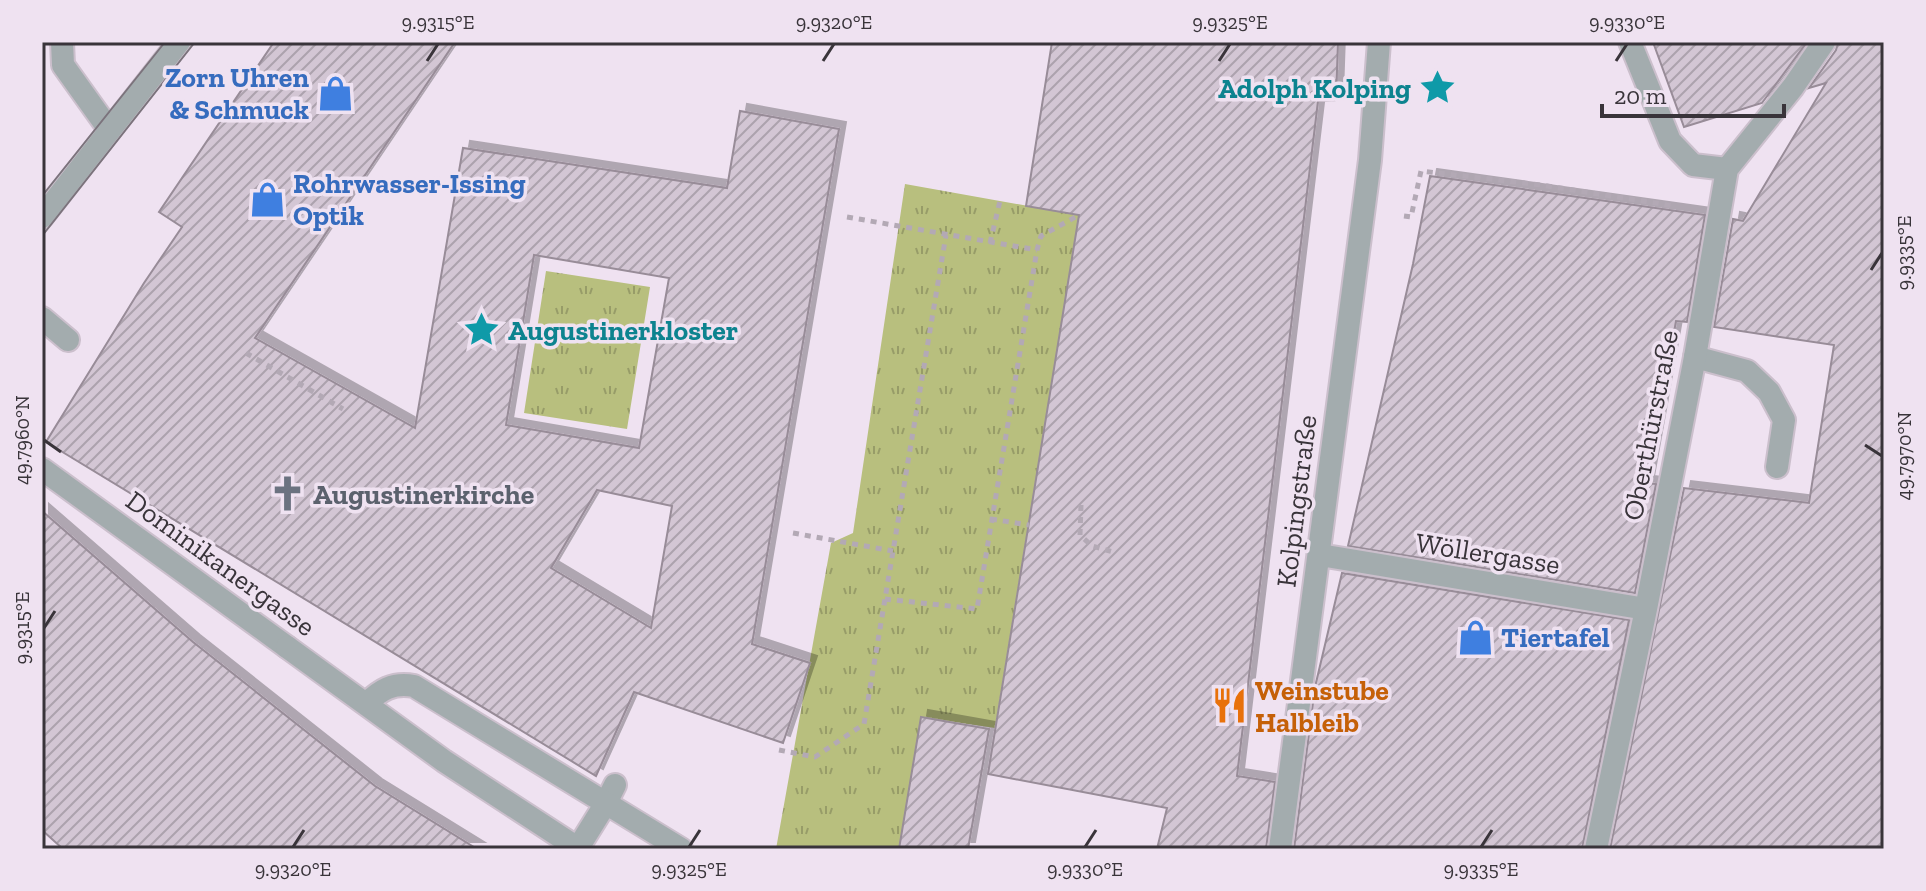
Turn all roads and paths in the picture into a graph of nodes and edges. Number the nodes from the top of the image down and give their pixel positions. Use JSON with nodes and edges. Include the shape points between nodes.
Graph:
{"nodes":[{"id":1,"x":62,"y":42,"type":"edge"},
{"id":2,"x":179,"y":42,"type":"edge"},
{"id":3,"x":1379,"y":42,"type":"edge"},
{"id":4,"x":1630,"y":42,"type":"edge"},
{"id":5,"x":1824,"y":42,"type":"edge"},
{"id":6,"x":111,"y":127,"type":"junction"},
{"id":7,"x":1727,"y":169,"type":"junction"},
{"id":8,"x":1000,"y":201,"type":"dead end"},
{"id":9,"x":1676,"y":206,"type":"dead end"},
{"id":10,"x":1363,"y":211,"type":"junction"},
{"id":11,"x":1079,"y":215,"type":"dead end"},
{"id":12,"x":42,"y":217,"type":"edge"},
{"id":13,"x":847,"y":217,"type":"dead end"},
{"id":14,"x":946,"y":235,"type":"junction"},
{"id":15,"x":990,"y":243,"type":"junction"},
{"id":16,"x":1037,"y":250,"type":"junction"},
{"id":17,"x":42,"y":318,"type":"edge"},
{"id":18,"x":68,"y":340,"type":"dead end"},
{"id":19,"x":246,"y":353,"type":"dead end"},
{"id":20,"x":1695,"y":357,"type":"junction"},
{"id":21,"x":343,"y":409,"type":"dead end"},
{"id":22,"x":1777,"y":467,"type":"dead end"},
{"id":23,"x":42,"y":469,"type":"edge"},
{"id":24,"x":1081,"y":505,"type":"dead end"},
{"id":25,"x":991,"y":519,"type":"junction"},
{"id":26,"x":1029,"y":525,"type":"dead end"},
{"id":27,"x":793,"y":533,"type":"dead end"},
{"id":28,"x":893,"y":551,"type":"junction"},
{"id":29,"x":1113,"y":552,"type":"dead end"},
{"id":30,"x":1320,"y":555,"type":"junction"},
{"id":31,"x":885,"y":599,"type":"junction"},
{"id":32,"x":1646,"y":609,"type":"junction"},
{"id":33,"x":366,"y":704,"type":"junction"},
{"id":34,"x":779,"y":750,"type":"dead end"},
{"id":35,"x":611,"y":794,"type":"junction"},
{"id":36,"x":578,"y":849,"type":"edge"},
{"id":37,"x":681,"y":849,"type":"edge"},
{"id":38,"x":1280,"y":849,"type":"edge"},
{"id":39,"x":1596,"y":849,"type":"edge"}],
"edges":[{"from":1,"to":6,"type":"street","via":[[63,65]]},
{"from":2,"to":6,"type":"street"},
{"from":3,"to":10,"type":"street","name":"Kolpingstraße"},
{"from":4,"to":7,"type":"street","via":[[1670,141],[1693,165]]},
{"from":5,"to":7,"type":"street","name":"Oberthürstraße"},
{"from":6,"to":12,"type":"street"},
{"from":7,"to":20,"type":"street","name":"Oberthürstraße"},
{"from":8,"to":15,"type":"path"},
{"from":9,"to":10,"type":"path","via":[[1421,171],[1411,217]]},
{"from":10,"to":30,"type":"street","name":"Kolpingstraße"},
{"from":11,"to":16,"type":"path","via":[[1041,236]]},
{"from":13,"to":14,"type":"path"},
{"from":14,"to":15,"type":"path"},
{"from":14,"to":28,"type":"path"},
{"from":15,"to":16,"type":"path"},
{"from":16,"to":25,"type":"path"},
{"from":17,"to":18,"type":"street"},
{"from":19,"to":21,"type":"path"},
{"from":20,"to":22,"type":"street","via":[[1747,371],[1769,392],[1784,420]]},
{"from":20,"to":32,"type":"street","name":"Oberthürstraße"},
{"from":23,"to":33,"type":"street","name":"Dominikanergasse"},
{"from":24,"to":29,"type":"path","via":[[1080,535],[1092,546]]},
{"from":25,"to":26,"type":"path"},
{"from":25,"to":31,"type":"path","via":[[977,609]]},
{"from":27,"to":28,"type":"path"},
{"from":28,"to":31,"type":"path"},
{"from":30,"to":32,"type":"street","name":"Wöllergasse"},
{"from":30,"to":38,"type":"street","name":"Kolpingstraße"},
{"from":31,"to":34,"type":"path","via":[[864,724],[815,757]]},
{"from":32,"to":39,"type":"street","name":"Oberthürstraße"},
{"from":33,"to":35,"type":"street","via":[[384,688],[414,686]]},
{"from":33,"to":36,"type":"street","name":"Dominikanergasse"},
{"from":35,"to":36,"type":"street","name":"Dominikanergasse"},
{"from":35,"to":37,"type":"street"}]}
